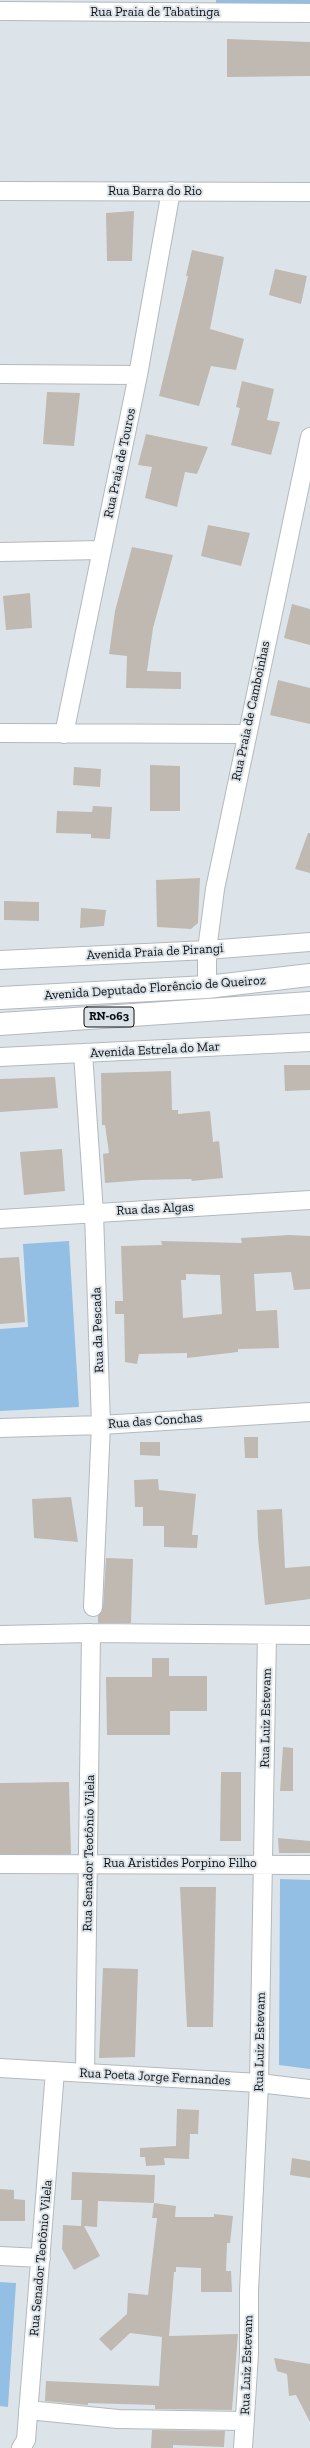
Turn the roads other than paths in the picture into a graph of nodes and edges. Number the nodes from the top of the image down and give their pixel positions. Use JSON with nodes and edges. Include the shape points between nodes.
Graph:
{"nodes":[{"id":1,"x":204,"y":6,"type":"edge"},
{"id":2,"x":0,"y":11,"type":"edge"},
{"id":3,"x":310,"y":13,"type":"edge"},
{"id":4,"x":0,"y":191,"type":"edge"},
{"id":5,"x":171,"y":191,"type":"junction"},
{"id":6,"x":310,"y":192,"type":"edge"},
{"id":7,"x":0,"y":374,"type":"edge"},
{"id":8,"x":138,"y":375,"type":"junction"},
{"id":9,"x":310,"y":437,"type":"edge"},
{"id":10,"x":102,"y":550,"type":"junction"},
{"id":11,"x":0,"y":552,"type":"edge"},
{"id":12,"x":0,"y":733,"type":"edge"},
{"id":13,"x":64,"y":734,"type":"junction"},
{"id":14,"x":246,"y":734,"type":"junction"},
{"id":15,"x":310,"y":942,"type":"edge"},
{"id":16,"x":207,"y":950,"type":"junction"},
{"id":17,"x":0,"y":960,"type":"edge"},
{"id":18,"x":310,"y":975,"type":"edge"},
{"id":19,"x":207,"y":987,"type":"junction"},
{"id":20,"x":0,"y":998,"type":"edge"},
{"id":21,"x":310,"y":1003,"type":"edge"},
{"id":22,"x":0,"y":1024,"type":"edge"},
{"id":23,"x":310,"y":1042,"type":"edge"},
{"id":24,"x":83,"y":1053,"type":"junction"},
{"id":25,"x":0,"y":1057,"type":"edge"},
{"id":26,"x":310,"y":1200,"type":"edge"},
{"id":27,"x":94,"y":1213,"type":"junction"},
{"id":28,"x":0,"y":1219,"type":"edge"},
{"id":29,"x":310,"y":1412,"type":"edge"},
{"id":30,"x":101,"y":1425,"type":"junction"},
{"id":31,"x":0,"y":1428,"type":"edge"},
{"id":32,"x":94,"y":1607,"type":"dead end"},
{"id":33,"x":92,"y":1633,"type":"junction"},
{"id":34,"x":310,"y":1634,"type":"edge"},
{"id":35,"x":0,"y":1635,"type":"edge"},
{"id":36,"x":267,"y":1635,"type":"junction"},
{"id":37,"x":89,"y":1863,"type":"junction"},
{"id":38,"x":0,"y":1864,"type":"edge"},
{"id":39,"x":264,"y":1864,"type":"junction"},
{"id":40,"x":310,"y":1865,"type":"edge"},
{"id":41,"x":0,"y":2068,"type":"edge"},
{"id":42,"x":55,"y":2071,"type":"junction"},
{"id":43,"x":85,"y":2072,"type":"junction"},
{"id":44,"x":259,"y":2083,"type":"junction"},
{"id":45,"x":310,"y":2089,"type":"edge"},
{"id":46,"x":0,"y":2256,"type":"edge"},
{"id":47,"x":41,"y":2258,"type":"junction"},
{"id":48,"x":28,"y":2410,"type":"junction"},
{"id":49,"x":245,"y":2421,"type":"junction"},
{"id":50,"x":23,"y":2446,"type":"edge"},
{"id":51,"x":243,"y":2448,"type":"edge"}],
"edges":[{"from":1,"to":2,"type":"street","name":"Rua Praia de Tabatinga"},
{"from":1,"to":3,"type":"street","name":"Rua Praia de Tabatinga"},
{"from":4,"to":5,"type":"street","name":"Rua Barra do Rio"},
{"from":5,"to":6,"type":"street","name":"Rua Barra do Rio"},
{"from":5,"to":8,"type":"street","name":"Rua Praia de Touros"},
{"from":7,"to":8,"type":"street"},
{"from":8,"to":10,"type":"street","name":"Rua Praia de Touros"},
{"from":9,"to":14,"type":"street","name":"Rua Praia de Camboinhas"},
{"from":10,"to":11,"type":"street"},
{"from":10,"to":13,"type":"street","name":"Rua Praia de Touros"},
{"from":12,"to":13,"type":"street"},
{"from":13,"to":14,"type":"street"},
{"from":14,"to":16,"type":"street","name":"Rua Praia de Camboinhas","via":[[215,889]]},
{"from":15,"to":16,"type":"street","name":"Avenida Praia de Pirangi"},
{"from":16,"to":17,"type":"street","name":"Avenida Praia de Pirangi"},
{"from":16,"to":19,"type":"street","name":"Rua Praia de Camboinhas"},
{"from":18,"to":19,"type":"main road","name":"Avenida Deputado Florêncio de Queiroz","number":"RN-063"},
{"from":19,"to":20,"type":"main road","name":"Avenida Deputado Florêncio de Queiroz","number":"RN-063"},
{"from":21,"to":22,"type":"main road","name":"Avenida Deputado Florêncio de Queiroz","number":"RN-063"},
{"from":23,"to":24,"type":"street","name":"Avenida Estrela do Mar"},
{"from":24,"to":25,"type":"street","name":"Avenida Estrela do Mar"},
{"from":24,"to":27,"type":"street","name":"Rua da Pescada"},
{"from":26,"to":27,"type":"street","name":"Rua das Algas"},
{"from":27,"to":28,"type":"street","name":"Rua das Algas"},
{"from":27,"to":30,"type":"street","name":"Rua da Pescada"},
{"from":29,"to":30,"type":"street","name":"Rua das Conchas"},
{"from":30,"to":31,"type":"street","name":"Rua das Conchas"},
{"from":30,"to":32,"type":"street","name":"Rua da Pescada"},
{"from":33,"to":35,"type":"street"},
{"from":33,"to":36,"type":"street"},
{"from":33,"to":37,"type":"street","name":"Rua Senador Teotônio Vilela"},
{"from":34,"to":36,"type":"street"},
{"from":36,"to":39,"type":"street","name":"Rua Luiz Estevam"},
{"from":37,"to":38,"type":"street","name":"Rua Aristides Porpino Filho"},
{"from":37,"to":39,"type":"street","name":"Rua Aristides Porpino Filho"},
{"from":37,"to":43,"type":"street","name":"Rua Senador Teotônio Vilela"},
{"from":39,"to":40,"type":"street","name":"Rua Aristides Porpino Filho"},
{"from":39,"to":44,"type":"street","name":"Rua Luiz Estevam"},
{"from":41,"to":42,"type":"street","name":"Rua Poeta Jorge Fernandes"},
{"from":42,"to":43,"type":"street","name":"Rua Poeta Jorge Fernandes"},
{"from":42,"to":47,"type":"street","name":"Rua Senador Teotônio Vilela"},
{"from":43,"to":44,"type":"street","name":"Rua Poeta Jorge Fernandes"},
{"from":44,"to":45,"type":"street","name":"Rua Poeta Jorge Fernandes"},
{"from":44,"to":49,"type":"street","name":"Rua Luiz Estevam"},
{"from":46,"to":47,"type":"street"},
{"from":47,"to":48,"type":"street","name":"Rua Senador Teotônio Vilela"},
{"from":48,"to":49,"type":"street","via":[[118,2419]]},
{"from":48,"to":50,"type":"street","name":"Rua Senador Teotônio Vilela"},
{"from":49,"to":51,"type":"street","name":"Rua Luiz Estevam"}]}
